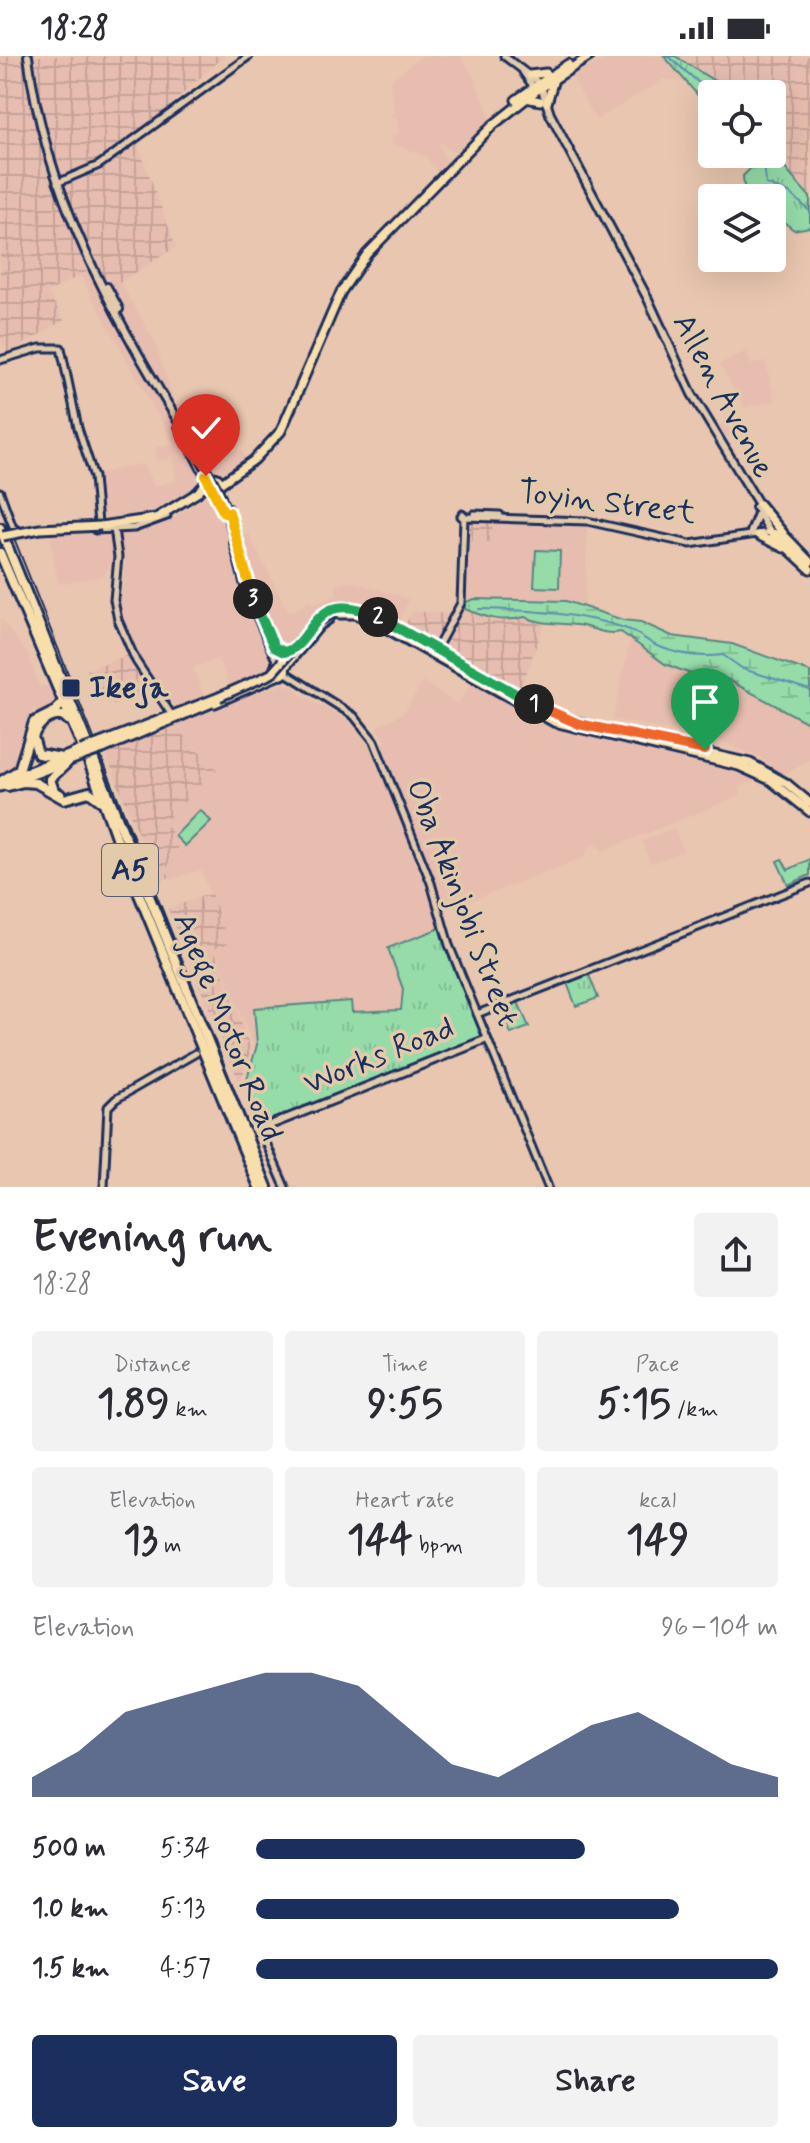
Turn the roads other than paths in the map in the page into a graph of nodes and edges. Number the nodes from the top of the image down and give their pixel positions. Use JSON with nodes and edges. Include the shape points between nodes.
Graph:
{"nodes":[{"id":1,"x":30,"y":56,"type":"edge"},
{"id":2,"x":249,"y":56,"type":"edge"},
{"id":3,"x":504,"y":56,"type":"edge"},
{"id":4,"x":581,"y":56,"type":"edge"},
{"id":5,"x":590,"y":56,"type":"edge"},
{"id":6,"x":529,"y":76,"type":"junction"},
{"id":7,"x":554,"y":79,"type":"junction"},
{"id":8,"x":537,"y":86,"type":"junction"},
{"id":9,"x":525,"y":95,"type":"junction"},
{"id":10,"x":544,"y":102,"type":"junction"},
{"id":11,"x":58,"y":182,"type":"junction"},
{"id":12,"x":0,"y":360,"type":"edge"},
{"id":13,"x":176,"y":414,"type":"junction"},
{"id":14,"x":213,"y":484,"type":"junction"},
{"id":15,"x":0,"y":492,"type":"edge"},
{"id":16,"x":759,"y":508,"type":"junction"},
{"id":17,"x":167,"y":514,"type":"junction"},
{"id":18,"x":463,"y":516,"type":"junction"},
{"id":19,"x":100,"y":526,"type":"junction"},
{"id":20,"x":116,"y":529,"type":"junction"},
{"id":21,"x":27,"y":530,"type":"junction"},
{"id":22,"x":770,"y":532,"type":"junction"},
{"id":23,"x":754,"y":533,"type":"junction"},
{"id":24,"x":3,"y":536,"type":"edge"},
{"id":25,"x":787,"y":538,"type":"junction"},
{"id":26,"x":784,"y":548,"type":"junction"},
{"id":27,"x":0,"y":553,"type":"edge"},
{"id":28,"x":803,"y":555,"type":"junction"},
{"id":29,"x":239,"y":562,"type":"junction"},
{"id":30,"x":810,"y":562,"type":"edge"},
{"id":31,"x":810,"y":569,"type":"edge"},
{"id":32,"x":340,"y":611,"type":"junction"},
{"id":33,"x":430,"y":646,"type":"junction"},
{"id":34,"x":274,"y":647,"type":"junction"},
{"id":35,"x":296,"y":649,"type":"junction"},
{"id":36,"x":443,"y":656,"type":"junction"},
{"id":37,"x":281,"y":671,"type":"junction"},
{"id":38,"x":258,"y":683,"type":"junction"},
{"id":39,"x":216,"y":700,"type":"junction"},
{"id":40,"x":63,"y":701,"type":"junction"},
{"id":41,"x":173,"y":714,"type":"junction"},
{"id":42,"x":74,"y":729,"type":"junction"},
{"id":43,"x":102,"y":746,"type":"junction"},
{"id":44,"x":700,"y":753,"type":"junction"},
{"id":45,"x":85,"y":756,"type":"junction"},
{"id":46,"x":65,"y":761,"type":"junction"},
{"id":47,"x":2,"y":784,"type":"edge"},
{"id":48,"x":99,"y":786,"type":"junction"},
{"id":49,"x":89,"y":790,"type":"junction"},
{"id":50,"x":810,"y":803,"type":"edge"},
{"id":51,"x":810,"y":812,"type":"edge"},
{"id":52,"x":108,"y":817,"type":"junction"},
{"id":53,"x":810,"y":883,"type":"edge"},
{"id":54,"x":176,"y":975,"type":"junction"},
{"id":55,"x":477,"y":1014,"type":"junction"},
{"id":56,"x":487,"y":1039,"type":"junction"},
{"id":57,"x":196,"y":1053,"type":"dead end"},
{"id":58,"x":260,"y":1129,"type":"junction"},
{"id":59,"x":244,"y":1135,"type":"junction"},
{"id":60,"x":104,"y":1187,"type":"edge"},
{"id":61,"x":259,"y":1187,"type":"edge"},
{"id":62,"x":267,"y":1187,"type":"edge"},
{"id":63,"x":285,"y":1187,"type":"edge"},
{"id":64,"x":548,"y":1187,"type":"edge"}],
"edges":[{"from":1,"to":11,"type":"main road","via":[[38,115]]},
{"from":2,"to":11,"type":"street","via":[[111,157]]},
{"from":3,"to":6,"type":"street"},
{"from":4,"to":6,"type":"main road"},
{"from":4,"to":8,"type":"main road"},
{"from":5,"to":7,"type":"main road"},
{"from":6,"to":8,"type":"street"},
{"from":6,"to":9,"type":"main road"},
{"from":7,"to":8,"type":"main road"},
{"from":7,"to":10,"type":"main road"},
{"from":8,"to":9,"type":"main road"},
{"from":8,"to":10,"type":"main road","name":"Allen Avenue"},
{"from":9,"to":10,"type":"main road"},
{"from":9,"to":14,"type":"main road","via":[[483,129],[340,286],[285,419],[266,448]]},
{"from":10,"to":16,"type":"main road","name":"Allen Avenue","via":[[692,394]]},
{"from":11,"to":13,"type":"main road","via":[[89,263]]},
{"from":12,"to":19,"type":"street","via":[[40,348],[61,348],[94,477]]},
{"from":13,"to":14,"type":"main road"},
{"from":13,"to":29,"type":"main road","bridge":true,"via":[[220,494]]},
{"from":14,"to":17,"type":"main road"},
{"from":14,"to":29,"type":"main road","via":[[227,513]]},
{"from":15,"to":21,"type":"street","via":[[15,530]]},
{"from":16,"to":22,"type":"main road","name":"Allen Avenue","via":[[771,523]]},
{"from":16,"to":23,"type":"main road"},
{"from":16,"to":25,"type":"main road"},
{"from":17,"to":19,"type":"street"},
{"from":17,"to":19,"type":"main road","via":[[151,521]]},
{"from":17,"to":20,"type":"street","via":[[145,526]]},
{"from":18,"to":23,"type":"street","name":"Toyin Street","via":[[587,521],[690,544]]},
{"from":18,"to":33,"type":"street","via":[[458,607]]},
{"from":18,"to":36,"type":"street","via":[[461,603],[440,643]]},
{"from":19,"to":21,"type":"street"},
{"from":19,"to":24,"type":"main road","bridge":true},
{"from":20,"to":21,"type":"street","via":[[29,535]]},
{"from":20,"to":41,"type":"street","via":[[121,622]]},
{"from":22,"to":23,"type":"street","name":"Toyin Street"},
{"from":22,"to":25,"type":"main road"},
{"from":22,"to":26,"type":"main road"},
{"from":23,"to":26,"type":"main road"},
{"from":24,"to":54,"type":"highway","name":"Agege Motor Road","number":"A5"},
{"from":25,"to":28,"type":"main road"},
{"from":26,"to":28,"type":"main road","via":[[789,544]]},
{"from":26,"to":31,"type":"main road"},
{"from":27,"to":40,"type":"highway","name":"Agege Motor Road","number":"A5"},
{"from":28,"to":30,"type":"main road"},
{"from":29,"to":34,"type":"main road"},
{"from":29,"to":37,"type":"main road"},
{"from":32,"to":33,"type":"main road","via":[[370,613]]},
{"from":32,"to":35,"type":"main road","via":[[319,618]]},
{"from":32,"to":36,"type":"main road","via":[[365,617]]},
{"from":32,"to":39,"type":"main road","bridge":true,"via":[[318,625],[275,675]]},
{"from":33,"to":36,"type":"main road"},
{"from":34,"to":35,"type":"main road","via":[[284,652]]},
{"from":34,"to":37,"type":"main road"},
{"from":35,"to":37,"type":"main road"},
{"from":36,"to":44,"type":"main road","via":[[560,717]]},
{"from":37,"to":38,"type":"main road"},
{"from":37,"to":38,"type":"main road"},
{"from":37,"to":55,"type":"street","name":"Oba Akinjobi Street","via":[[357,720],[378,748]]},
{"from":38,"to":39,"type":"main road"},
{"from":39,"to":41,"type":"main road"},
{"from":39,"to":43,"type":"main road"},
{"from":40,"to":42,"type":"highway","name":"Agege Motor Road","number":"A5"},
{"from":40,"to":47,"type":"highway","via":[[34,722],[19,770]]},
{"from":41,"to":43,"type":"main road"},
{"from":42,"to":45,"type":"highway","name":"Agege Motor Road","number":"A5"},
{"from":42,"to":46,"type":"highway","via":[[59,715],[35,731],[38,754]]},
{"from":43,"to":45,"type":"main road","bridge":true},
{"from":44,"to":50,"type":"main road","via":[[762,768]]},
{"from":44,"to":51,"type":"main road","via":[[764,777]]},
{"from":45,"to":46,"type":"main road"},
{"from":45,"to":48,"type":"highway","name":"Agege Motor Road","number":"A5"},
{"from":45,"to":49,"type":"highway"},
{"from":46,"to":47,"type":"main road"},
{"from":46,"to":49,"type":"highway","via":[[53,773],[54,791],[66,796]]},
{"from":47,"to":49,"type":"highway","via":[[36,783],[64,799]]},
{"from":48,"to":49,"type":"highway"},
{"from":48,"to":52,"type":"highway","name":"Agege Motor Road","number":"A5"},
{"from":49,"to":52,"type":"highway","via":[[99,796]]},
{"from":52,"to":54,"type":"highway","name":"Agege Motor Road","number":"A5"},
{"from":53,"to":55,"type":"street"},
{"from":54,"to":59,"type":"highway","name":"Agege Motor Road","number":"A5"},
{"from":54,"to":61,"type":"highway","name":"Agege Motor Road","number":"A5"},
{"from":55,"to":56,"type":"street","name":"Oba Akinjobi Street"},
{"from":56,"to":58,"type":"main road","name":"Works Road"},
{"from":56,"to":64,"type":"street","name":"Oba Akinjobi Street"},
{"from":57,"to":60,"type":"street","via":[[108,1107]]},
{"from":58,"to":59,"type":"main road","name":"Works Road"},
{"from":58,"to":63,"type":"street"},
{"from":59,"to":62,"type":"highway","name":"Agege Motor Road","number":"A5"}]}
